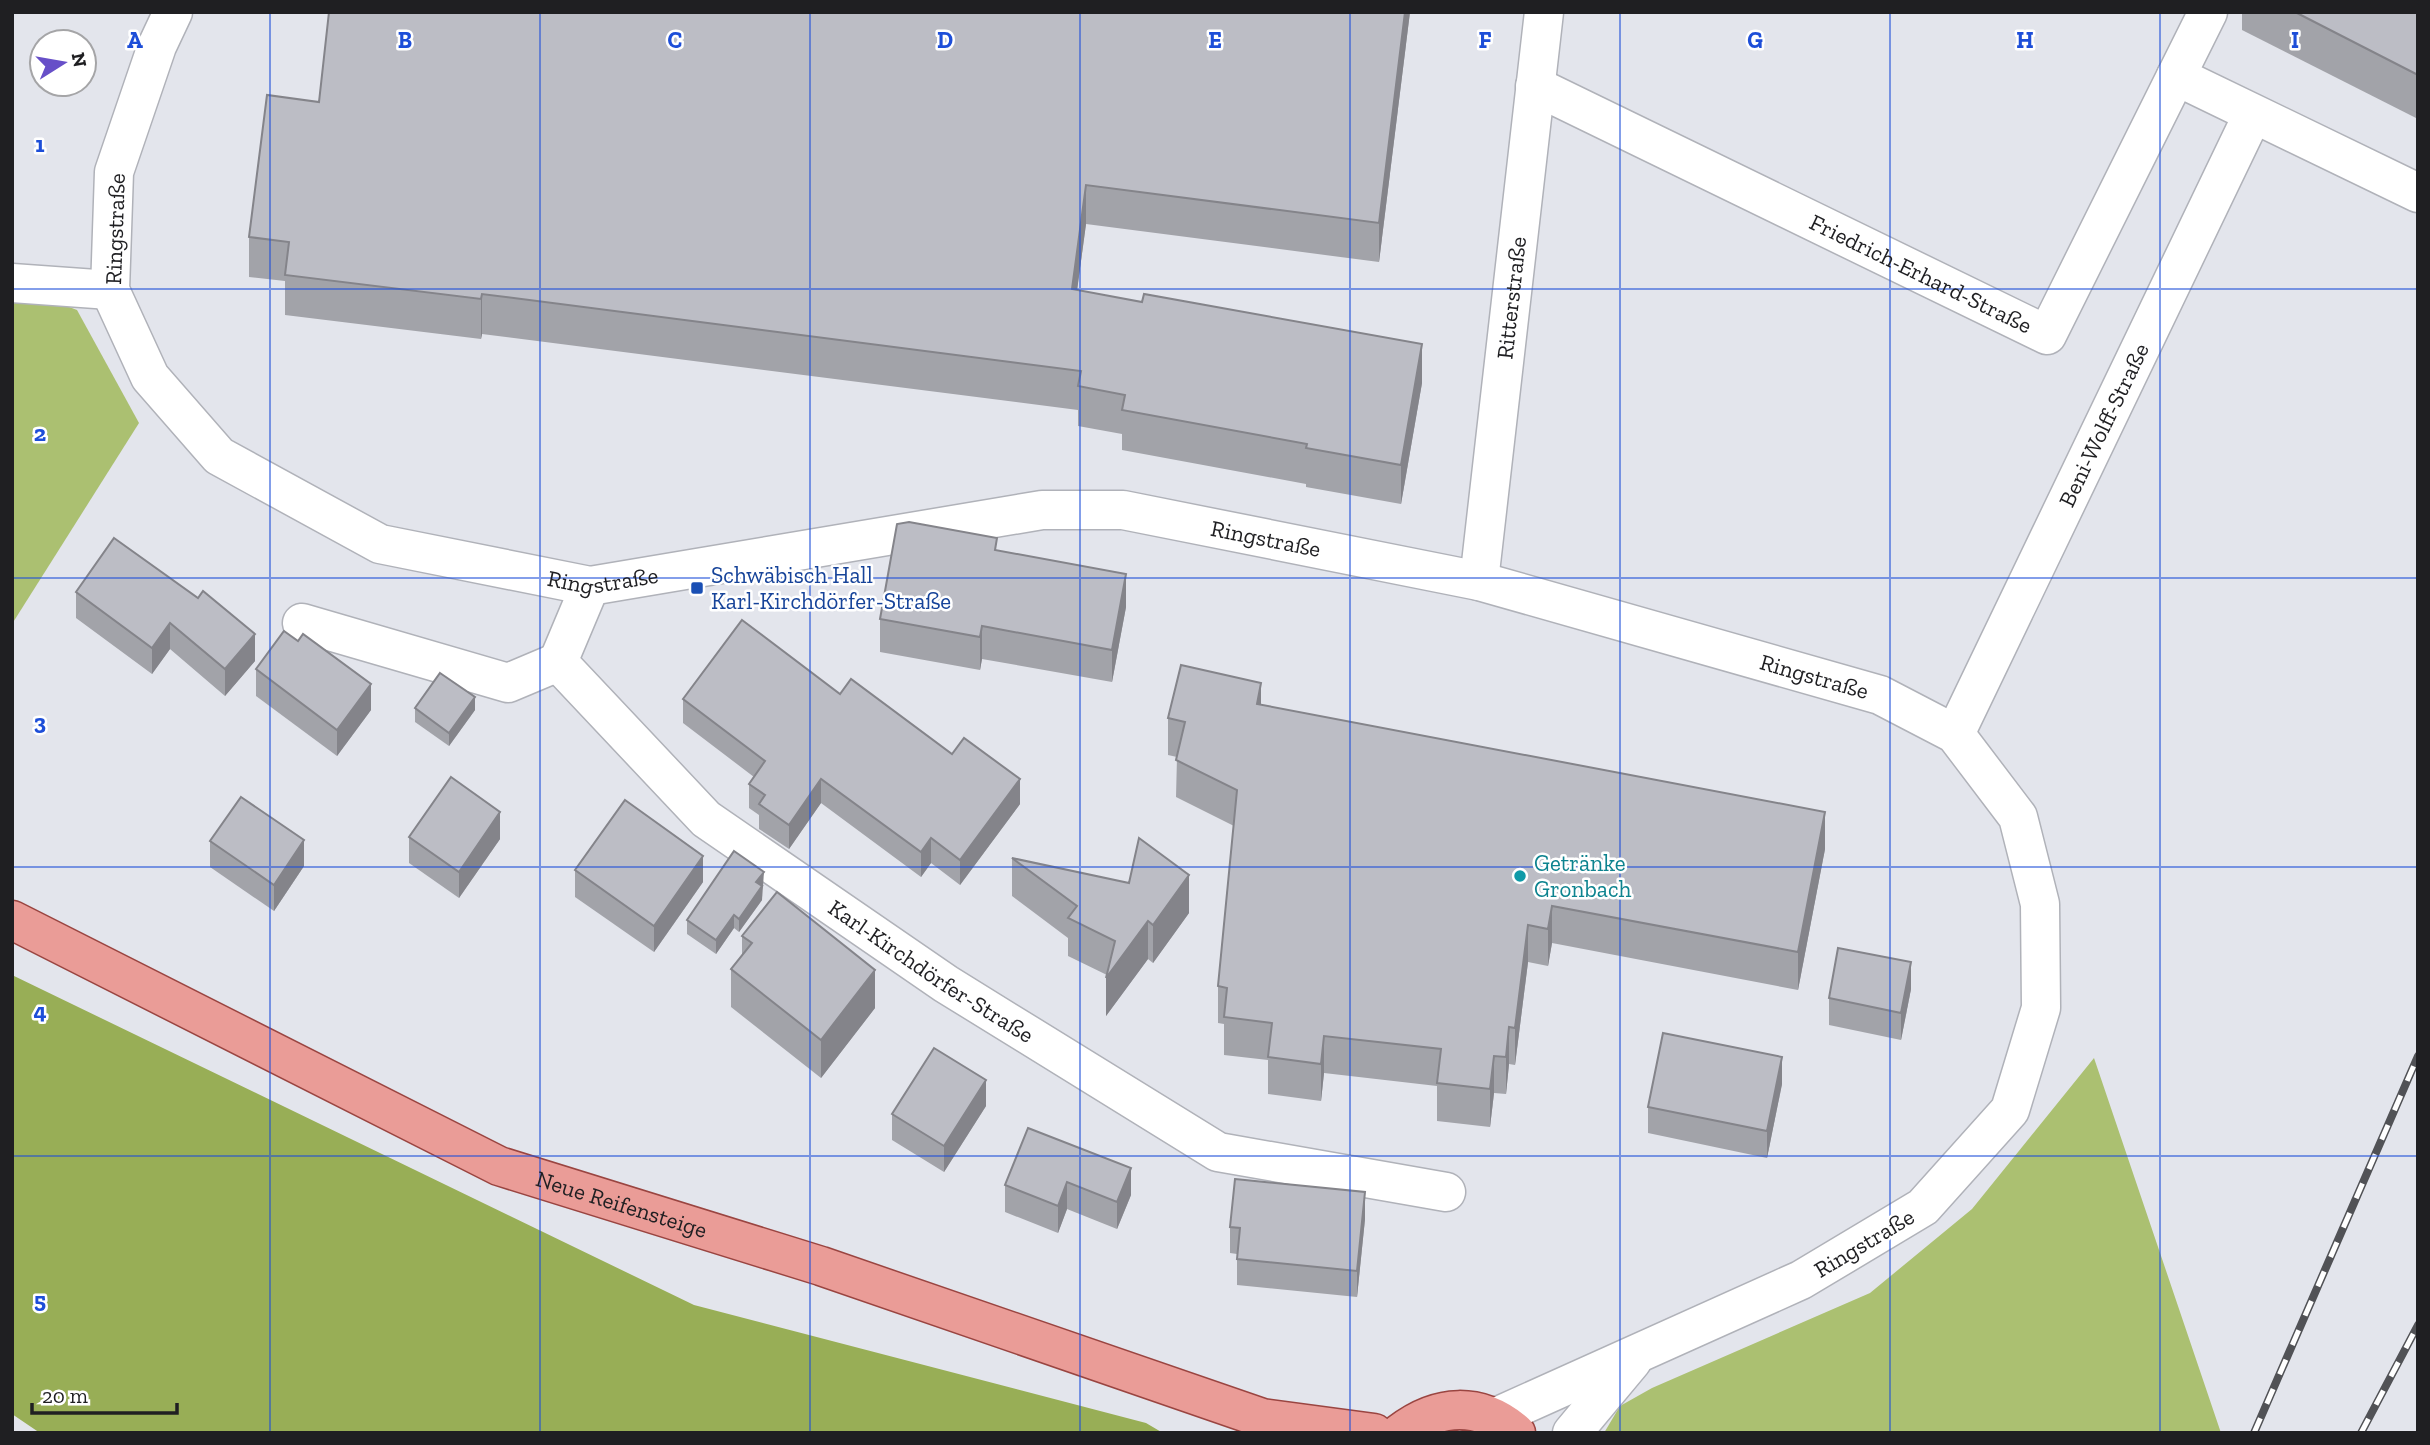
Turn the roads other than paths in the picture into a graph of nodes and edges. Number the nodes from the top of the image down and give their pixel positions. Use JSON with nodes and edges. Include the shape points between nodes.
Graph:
{"nodes":[{"id":1,"x":173,"y":12,"type":"edge"},
{"id":2,"x":1544,"y":12,"type":"edge"},
{"id":3,"x":2208,"y":12,"type":"edge"},
{"id":4,"x":2176,"y":76,"type":"junction"},
{"id":5,"x":1535,"y":86,"type":"junction"},
{"id":6,"x":2253,"y":114,"type":"junction"},
{"id":7,"x":2418,"y":193,"type":"edge"},
{"id":8,"x":12,"y":283,"type":"edge"},
{"id":9,"x":110,"y":290,"type":"junction"},
{"id":10,"x":1479,"y":582,"type":"junction"},
{"id":11,"x":590,"y":586,"type":"junction"},
{"id":12,"x":302,"y":623,"type":"dead end"},
{"id":13,"x":558,"y":662,"type":"junction"},
{"id":14,"x":1955,"y":734,"type":"junction"},
{"id":15,"x":12,"y":920,"type":"edge"},
{"id":16,"x":1446,"y":1192,"type":"dead end"},
{"id":17,"x":1640,"y":1351,"type":"junction"},
{"id":18,"x":1272,"y":1425,"type":"edge"},
{"id":19,"x":1505,"y":1425,"type":"edge"},
{"id":20,"x":1374,"y":1433,"type":"edge"},
{"id":21,"x":1400,"y":1433,"type":"edge"},
{"id":22,"x":1572,"y":1433,"type":"edge"}],
"edges":[{"from":1,"to":9,"type":"street","name":"Ringstraße","via":[[114,172]]},
{"from":2,"to":5,"type":"street","name":"Ritterstraße"},
{"from":3,"to":4,"type":"street"},
{"from":4,"to":5,"type":"street","name":"Friedrich-Erhard-Straße","via":[[2047,335]]},
{"from":4,"to":6,"type":"street"},
{"from":5,"to":10,"type":"street","name":"Ritterstraße"},
{"from":6,"to":7,"type":"street"},
{"from":6,"to":14,"type":"street","name":"Beni-Wolff-Straße"},
{"from":8,"to":9,"type":"street"},
{"from":9,"to":11,"type":"street","name":"Ringstraße","via":[[150,377],[219,456],[380,544]]},
{"from":10,"to":11,"type":"street","name":"Ringstraße","via":[[1123,510],[1042,510]]},
{"from":10,"to":14,"type":"street","name":"Ringstraße","via":[[1880,695]]},
{"from":11,"to":13,"type":"street"},
{"from":12,"to":13,"type":"street","via":[[508,683]]},
{"from":13,"to":16,"type":"street","name":"Karl-Kirchdörfer-Straße","via":[[706,820],[946,984],[1218,1152]]},
{"from":14,"to":17,"type":"street","name":"Ringstraße","via":[[2018,817],[2040,904],[2041,1008],[2010,1110],[1923,1208],[1801,1280]]},
{"from":15,"to":18,"type":"main road","name":"Neue Reifensteige","via":[[499,1166],[821,1266]]},
{"from":17,"to":19,"type":"street","name":"Ringstraße"},
{"from":17,"to":22,"type":"street","name":"Ringstraße"},
{"from":18,"to":20,"type":"main road","name":"Neue Reifensteige"},
{"from":19,"to":21,"type":"main road","via":[[1469,1410],[1442,1411],[1417,1420]]}]}
